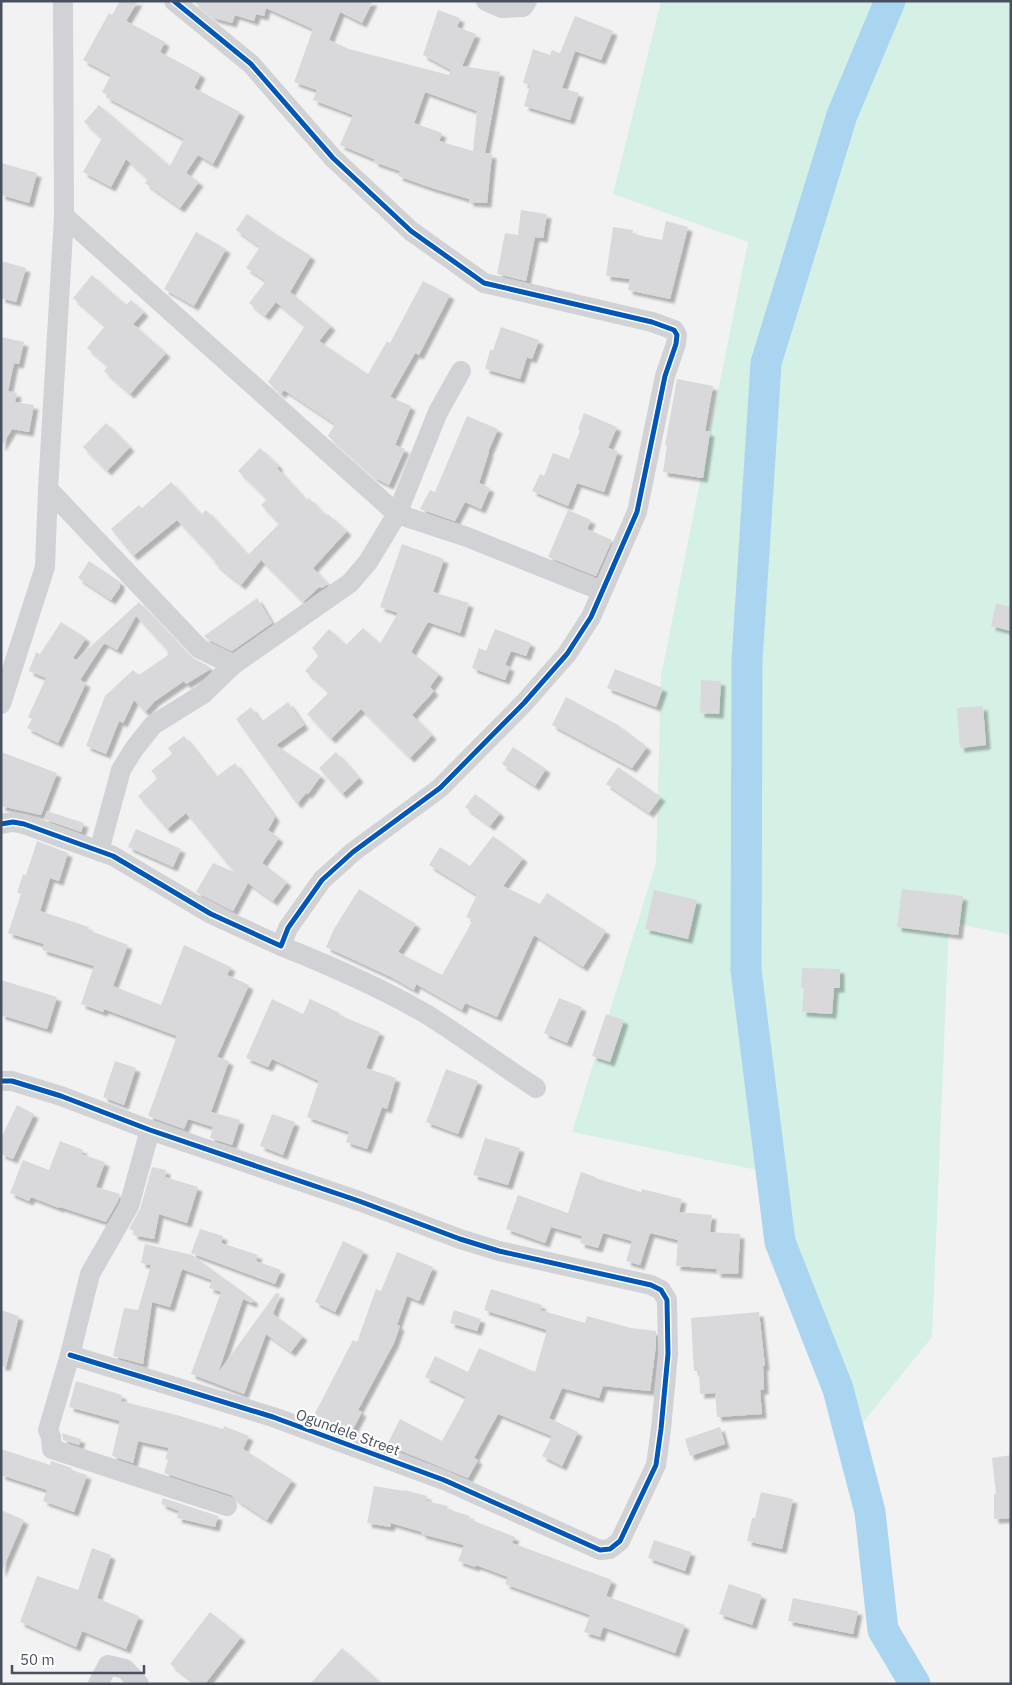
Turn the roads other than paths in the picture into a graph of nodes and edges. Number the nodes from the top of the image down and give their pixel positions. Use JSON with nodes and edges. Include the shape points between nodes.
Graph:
{"nodes":[{"id":1,"x":63,"y":1,"type":"edge"},
{"id":2,"x":174,"y":1,"type":"edge"},
{"id":3,"x":486,"y":1,"type":"edge"},
{"id":4,"x":527,"y":1,"type":"edge"},
{"id":5,"x":64,"y":216,"type":"junction"},
{"id":6,"x":461,"y":370,"type":"dead end"},
{"id":7,"x":48,"y":489,"type":"junction"},
{"id":8,"x":397,"y":514,"type":"junction"},
{"id":9,"x":602,"y":591,"type":"junction"},
{"id":10,"x":233,"y":665,"type":"junction"},
{"id":11,"x":1,"y":704,"type":"edge"},
{"id":12,"x":1,"y":824,"type":"edge"},
{"id":13,"x":99,"y":851,"type":"junction"},
{"id":14,"x":282,"y":946,"type":"junction"},
{"id":15,"x":1,"y":1081,"type":"edge"},
{"id":16,"x":536,"y":1088,"type":"dead end"},
{"id":17,"x":150,"y":1130,"type":"junction"},
{"id":18,"x":70,"y":1355,"type":"junction"},
{"id":19,"x":227,"y":1506,"type":"dead end"},
{"id":20,"x":98,"y":1684,"type":"edge"},
{"id":21,"x":139,"y":1684,"type":"edge"}],
"edges":[{"from":1,"to":5,"type":"street"},
{"from":2,"to":9,"type":"street","via":[[251,64],[333,158],[411,231],[484,283],[652,322],[677,334],[636,512]]},
{"from":3,"to":4,"type":"street","via":[[502,8],[523,7]]},
{"from":5,"to":7,"type":"street"},
{"from":5,"to":8,"type":"street"},
{"from":6,"to":8,"type":"street","via":[[438,412]]},
{"from":7,"to":10,"type":"street","via":[[200,649]]},
{"from":7,"to":11,"type":"street","via":[[45,566]]},
{"from":8,"to":9,"type":"street","via":[[467,537]]},
{"from":8,"to":10,"type":"street","via":[[368,562],[350,583]]},
{"from":9,"to":14,"type":"street","via":[[591,618],[567,654],[524,703],[440,788],[353,852],[322,880],[288,928]]},
{"from":10,"to":13,"type":"street","via":[[204,694],[153,725],[134,750],[121,770]]},
{"from":12,"to":13,"type":"street","via":[[24,824]]},
{"from":13,"to":14,"type":"street","via":[[211,914]]},
{"from":14,"to":16,"type":"street","via":[[395,997]]},
{"from":15,"to":17,"type":"street","via":[[12,1081],[61,1096]]},
{"from":17,"to":18,"type":"street","via":[[129,1206],[90,1274]]},
{"from":17,"to":18,"type":"street","name":"Ogundele Street","via":[[460,1239],[661,1290],[667,1300],[668,1354],[656,1465],[620,1541],[600,1550],[444,1480],[273,1417]]},
{"from":18,"to":19,"type":"street","via":[[48,1430],[52,1448]]},
{"from":20,"to":21,"type":"street","via":[[108,1665],[125,1669]]}]}
